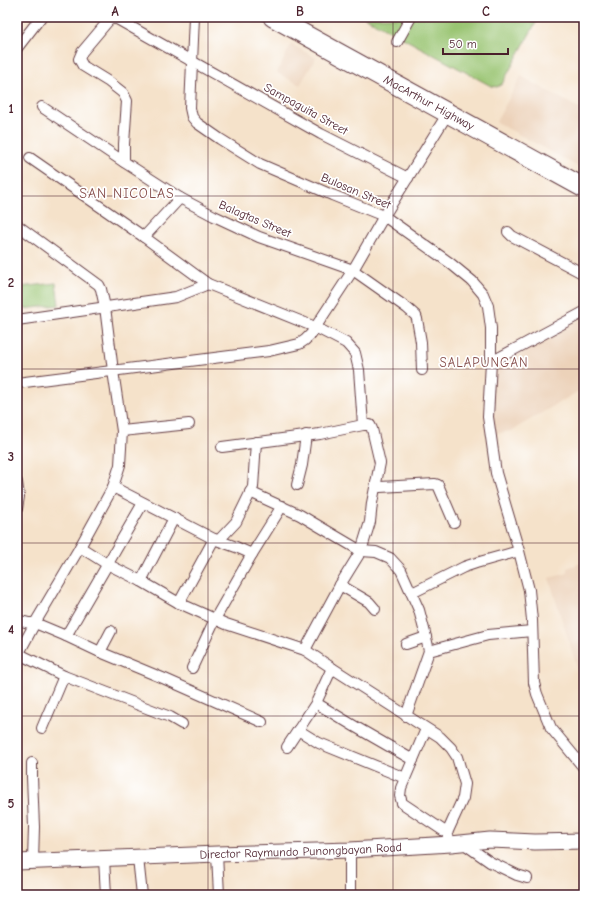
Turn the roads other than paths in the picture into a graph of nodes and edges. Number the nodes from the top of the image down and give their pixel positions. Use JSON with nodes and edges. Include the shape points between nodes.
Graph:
{"nodes":[{"id":1,"x":41,"y":17,"type":"edge"},
{"id":2,"x":194,"y":17,"type":"edge"},
{"id":3,"x":273,"y":17,"type":"edge"},
{"id":4,"x":411,"y":17,"type":"edge"},
{"id":5,"x":397,"y":42,"type":"dead end"},
{"id":6,"x":17,"y":48,"type":"edge"},
{"id":7,"x":192,"y":61,"type":"junction"},
{"id":8,"x":42,"y":107,"type":"dead end"},
{"id":9,"x":448,"y":113,"type":"junction"},
{"id":10,"x":30,"y":158,"type":"dead end"},
{"id":11,"x":124,"y":162,"type":"junction"},
{"id":12,"x":408,"y":178,"type":"junction"},
{"id":13,"x":584,"y":188,"type":"edge"},
{"id":14,"x":180,"y":198,"type":"junction"},
{"id":15,"x":384,"y":216,"type":"junction"},
{"id":16,"x":17,"y":225,"type":"edge"},
{"id":17,"x":508,"y":232,"type":"dead end"},
{"id":18,"x":144,"y":237,"type":"junction"},
{"id":19,"x":353,"y":270,"type":"junction"},
{"id":20,"x":584,"y":274,"type":"edge"},
{"id":21,"x":208,"y":284,"type":"junction"},
{"id":22,"x":104,"y":307,"type":"junction"},
{"id":23,"x":584,"y":312,"type":"edge"},
{"id":24,"x":17,"y":320,"type":"edge"},
{"id":25,"x":315,"y":327,"type":"junction"},
{"id":26,"x":491,"y":362,"type":"junction"},
{"id":27,"x":422,"y":370,"type":"dead end"},
{"id":28,"x":113,"y":372,"type":"junction"},
{"id":29,"x":17,"y":383,"type":"edge"},
{"id":30,"x":189,"y":424,"type":"dead end"},
{"id":31,"x":363,"y":425,"type":"junction"},
{"id":32,"x":122,"y":431,"type":"junction"},
{"id":33,"x":306,"y":435,"type":"junction"},
{"id":34,"x":256,"y":442,"type":"junction"},
{"id":35,"x":222,"y":447,"type":"dead end"},
{"id":36,"x":17,"y":482,"type":"edge"},
{"id":37,"x":297,"y":485,"type":"dead end"},
{"id":38,"x":376,"y":485,"type":"junction"},
{"id":39,"x":113,"y":487,"type":"junction"},
{"id":40,"x":250,"y":492,"type":"junction"},
{"id":41,"x":143,"y":503,"type":"junction"},
{"id":42,"x":282,"y":506,"type":"junction"},
{"id":43,"x":17,"y":509,"type":"edge"},
{"id":44,"x":174,"y":518,"type":"junction"},
{"id":45,"x":454,"y":522,"type":"dead end"},
{"id":46,"x":217,"y":540,"type":"junction"},
{"id":47,"x":80,"y":547,"type":"junction"},
{"id":48,"x":361,"y":551,"type":"junction"},
{"id":49,"x":519,"y":551,"type":"junction"},
{"id":50,"x":252,"y":554,"type":"junction"},
{"id":51,"x":107,"y":564,"type":"junction"},
{"id":52,"x":141,"y":581,"type":"junction"},
{"id":53,"x":340,"y":585,"type":"junction"},
{"id":54,"x":412,"y":593,"type":"junction"},
{"id":55,"x":179,"y":603,"type":"junction"},
{"id":56,"x":375,"y":609,"type":"dead end"},
{"id":57,"x":215,"y":619,"type":"junction"},
{"id":58,"x":17,"y":620,"type":"edge"},
{"id":59,"x":35,"y":623,"type":"junction"},
{"id":60,"x":111,"y":631,"type":"dead end"},
{"id":61,"x":532,"y":631,"type":"junction"},
{"id":62,"x":66,"y":636,"type":"junction"},
{"id":63,"x":426,"y":637,"type":"junction"},
{"id":64,"x":406,"y":644,"type":"dead end"},
{"id":65,"x":305,"y":650,"type":"junction"},
{"id":66,"x":429,"y":651,"type":"junction"},
{"id":67,"x":100,"y":652,"type":"junction"},
{"id":68,"x":18,"y":653,"type":"edge"},
{"id":69,"x":192,"y":668,"type":"dead end"},
{"id":70,"x":332,"y":668,"type":"junction"},
{"id":71,"x":64,"y":676,"type":"junction"},
{"id":72,"x":316,"y":703,"type":"junction"},
{"id":73,"x":406,"y":716,"type":"junction"},
{"id":74,"x":262,"y":722,"type":"dead end"},
{"id":75,"x":182,"y":724,"type":"dead end"},
{"id":76,"x":42,"y":728,"type":"dead end"},
{"id":77,"x":426,"y":729,"type":"junction"},
{"id":78,"x":298,"y":730,"type":"junction"},
{"id":79,"x":288,"y":747,"type":"dead end"},
{"id":80,"x":413,"y":760,"type":"junction"},
{"id":81,"x":32,"y":763,"type":"dead end"},
{"id":82,"x":584,"y":768,"type":"edge"},
{"id":83,"x":405,"y":778,"type":"junction"},
{"id":84,"x":454,"y":840,"type":"junction"},
{"id":85,"x":584,"y":841,"type":"edge"},
{"id":86,"x":350,"y":850,"type":"junction"},
{"id":87,"x":217,"y":854,"type":"junction"},
{"id":88,"x":138,"y":858,"type":"junction"},
{"id":89,"x":104,"y":859,"type":"junction"},
{"id":90,"x":33,"y":861,"type":"junction"},
{"id":91,"x":17,"y":862,"type":"edge"},
{"id":92,"x":527,"y":878,"type":"dead end"},
{"id":93,"x":106,"y":895,"type":"edge"},
{"id":94,"x":142,"y":895,"type":"edge"},
{"id":95,"x":219,"y":895,"type":"edge"},
{"id":96,"x":350,"y":895,"type":"edge"}],
"edges":[{"from":1,"to":6,"type":"street"},
{"from":2,"to":7,"type":"street","name":"Bulosan Street"},
{"from":3,"to":9,"type":"highway","name":"MacArthur Highway"},
{"from":4,"to":5,"type":"street"},
{"from":7,"to":11,"type":"street","name":"Sampaguita Street","via":[[117,19],[109,20],[82,52],[79,59],[83,66],[109,82],[126,97]]},
{"from":7,"to":12,"type":"street","name":"Sampaguita Street","via":[[321,134]]},
{"from":7,"to":15,"type":"street","name":"Bulosan Street","via":[[190,108],[197,123],[260,164]]},
{"from":8,"to":11,"type":"street","name":"Balagtas Street"},
{"from":9,"to":12,"type":"street"},
{"from":9,"to":13,"type":"highway","name":"MacArthur Highway"},
{"from":10,"to":18,"type":"street"},
{"from":11,"to":14,"type":"street","name":"Balagtas Street"},
{"from":12,"to":15,"type":"street"},
{"from":14,"to":18,"type":"street"},
{"from":14,"to":19,"type":"street","name":"Balagtas Street","via":[[259,236]]},
{"from":15,"to":19,"type":"street"},
{"from":15,"to":26,"type":"street","name":"Bulosan Street","via":[[455,267],[483,294],[488,306],[491,328]]},
{"from":16,"to":22,"type":"street","via":[[99,285]]},
{"from":17,"to":20,"type":"street"},
{"from":18,"to":21,"type":"street"},
{"from":19,"to":25,"type":"street"},
{"from":19,"to":27,"type":"street","name":"Balagtas Street","via":[[416,316],[421,342]]},
{"from":21,"to":22,"type":"street","via":[[176,297]]},
{"from":21,"to":25,"type":"street"},
{"from":22,"to":24,"type":"street"},
{"from":22,"to":28,"type":"street"},
{"from":23,"to":26,"type":"street"},
{"from":25,"to":28,"type":"street","via":[[299,344],[269,352]]},
{"from":25,"to":31,"type":"street","via":[[346,344],[355,353],[359,370]]},
{"from":26,"to":49,"type":"street","name":"Bulosan Street","via":[[488,417],[490,437],[496,474]]},
{"from":28,"to":29,"type":"street"},
{"from":28,"to":32,"type":"street"},
{"from":30,"to":32,"type":"street"},
{"from":31,"to":33,"type":"street"},
{"from":31,"to":38,"type":"street","via":[[370,425],[372,429],[380,463]]},
{"from":32,"to":39,"type":"street","via":[[120,465]]},
{"from":33,"to":34,"type":"street"},
{"from":33,"to":37,"type":"street"},
{"from":34,"to":35,"type":"street"},
{"from":34,"to":40,"type":"street","via":[[253,487]]},
{"from":36,"to":43,"type":"street"},
{"from":38,"to":45,"type":"street","via":[[438,485]]},
{"from":38,"to":48,"type":"street","via":[[370,522]]},
{"from":39,"to":41,"type":"street"},
{"from":39,"to":47,"type":"street"},
{"from":40,"to":42,"type":"street"},
{"from":40,"to":46,"type":"street","via":[[236,522]]},
{"from":41,"to":44,"type":"street"},
{"from":41,"to":51,"type":"street"},
{"from":42,"to":48,"type":"street"},
{"from":42,"to":50,"type":"street"},
{"from":44,"to":46,"type":"street"},
{"from":44,"to":52,"type":"street"},
{"from":46,"to":50,"type":"street"},
{"from":46,"to":55,"type":"street"},
{"from":47,"to":51,"type":"street"},
{"from":47,"to":59,"type":"street"},
{"from":48,"to":53,"type":"street"},
{"from":48,"to":54,"type":"street","via":[[376,552],[390,558],[401,570]]},
{"from":49,"to":54,"type":"street","via":[[464,567]]},
{"from":49,"to":61,"type":"street","name":"Bulosan Street","via":[[529,590]]},
{"from":50,"to":57,"type":"street"},
{"from":51,"to":52,"type":"street"},
{"from":51,"to":62,"type":"street"},
{"from":52,"to":55,"type":"street"},
{"from":53,"to":56,"type":"street","via":[[369,602]]},
{"from":53,"to":65,"type":"street"},
{"from":54,"to":63,"type":"street"},
{"from":55,"to":57,"type":"street"},
{"from":57,"to":65,"type":"street"},
{"from":57,"to":69,"type":"street"},
{"from":58,"to":59,"type":"street"},
{"from":59,"to":62,"type":"street"},
{"from":59,"to":68,"type":"street"},
{"from":60,"to":67,"type":"street"},
{"from":61,"to":66,"type":"street","via":[[488,635]]},
{"from":61,"to":82,"type":"street","name":"Bulosan Street","via":[[534,683],[537,694],[551,728]]},
{"from":62,"to":67,"type":"street"},
{"from":63,"to":64,"type":"street"},
{"from":63,"to":66,"type":"street"},
{"from":65,"to":70,"type":"street"},
{"from":66,"to":73,"type":"street"},
{"from":67,"to":74,"type":"street"},
{"from":68,"to":71,"type":"street"},
{"from":70,"to":72,"type":"street"},
{"from":70,"to":73,"type":"street"},
{"from":71,"to":75,"type":"street"},
{"from":71,"to":76,"type":"street"},
{"from":72,"to":78,"type":"street"},
{"from":72,"to":80,"type":"street"},
{"from":73,"to":77,"type":"street"},
{"from":77,"to":80,"type":"street"},
{"from":77,"to":84,"type":"street","via":[[452,748],[458,758],[465,784]]},
{"from":78,"to":79,"type":"street"},
{"from":78,"to":83,"type":"street","via":[[318,743]]},
{"from":80,"to":83,"type":"street"},
{"from":81,"to":90,"type":"street"},
{"from":83,"to":84,"type":"street","via":[[400,796],[402,803]]},
{"from":84,"to":85,"type":"street","name":"Director Raymundo Punongbayan Road"},
{"from":84,"to":86,"type":"street","name":"Director Raymundo Punongbayan Road"},
{"from":84,"to":92,"type":"street","via":[[490,862]]},
{"from":86,"to":87,"type":"street","name":"Director Raymundo Punongbayan Road"},
{"from":86,"to":96,"type":"street"},
{"from":87,"to":88,"type":"street","name":"Director Raymundo Punongbayan Road"},
{"from":87,"to":95,"type":"street"},
{"from":88,"to":89,"type":"street","name":"Director Raymundo Punongbayan Road"},
{"from":88,"to":94,"type":"street"},
{"from":89,"to":90,"type":"street","name":"Director Raymundo Punongbayan Road"},
{"from":89,"to":93,"type":"street"},
{"from":90,"to":91,"type":"street","name":"Director Raymundo Punongbayan Road"}]}
